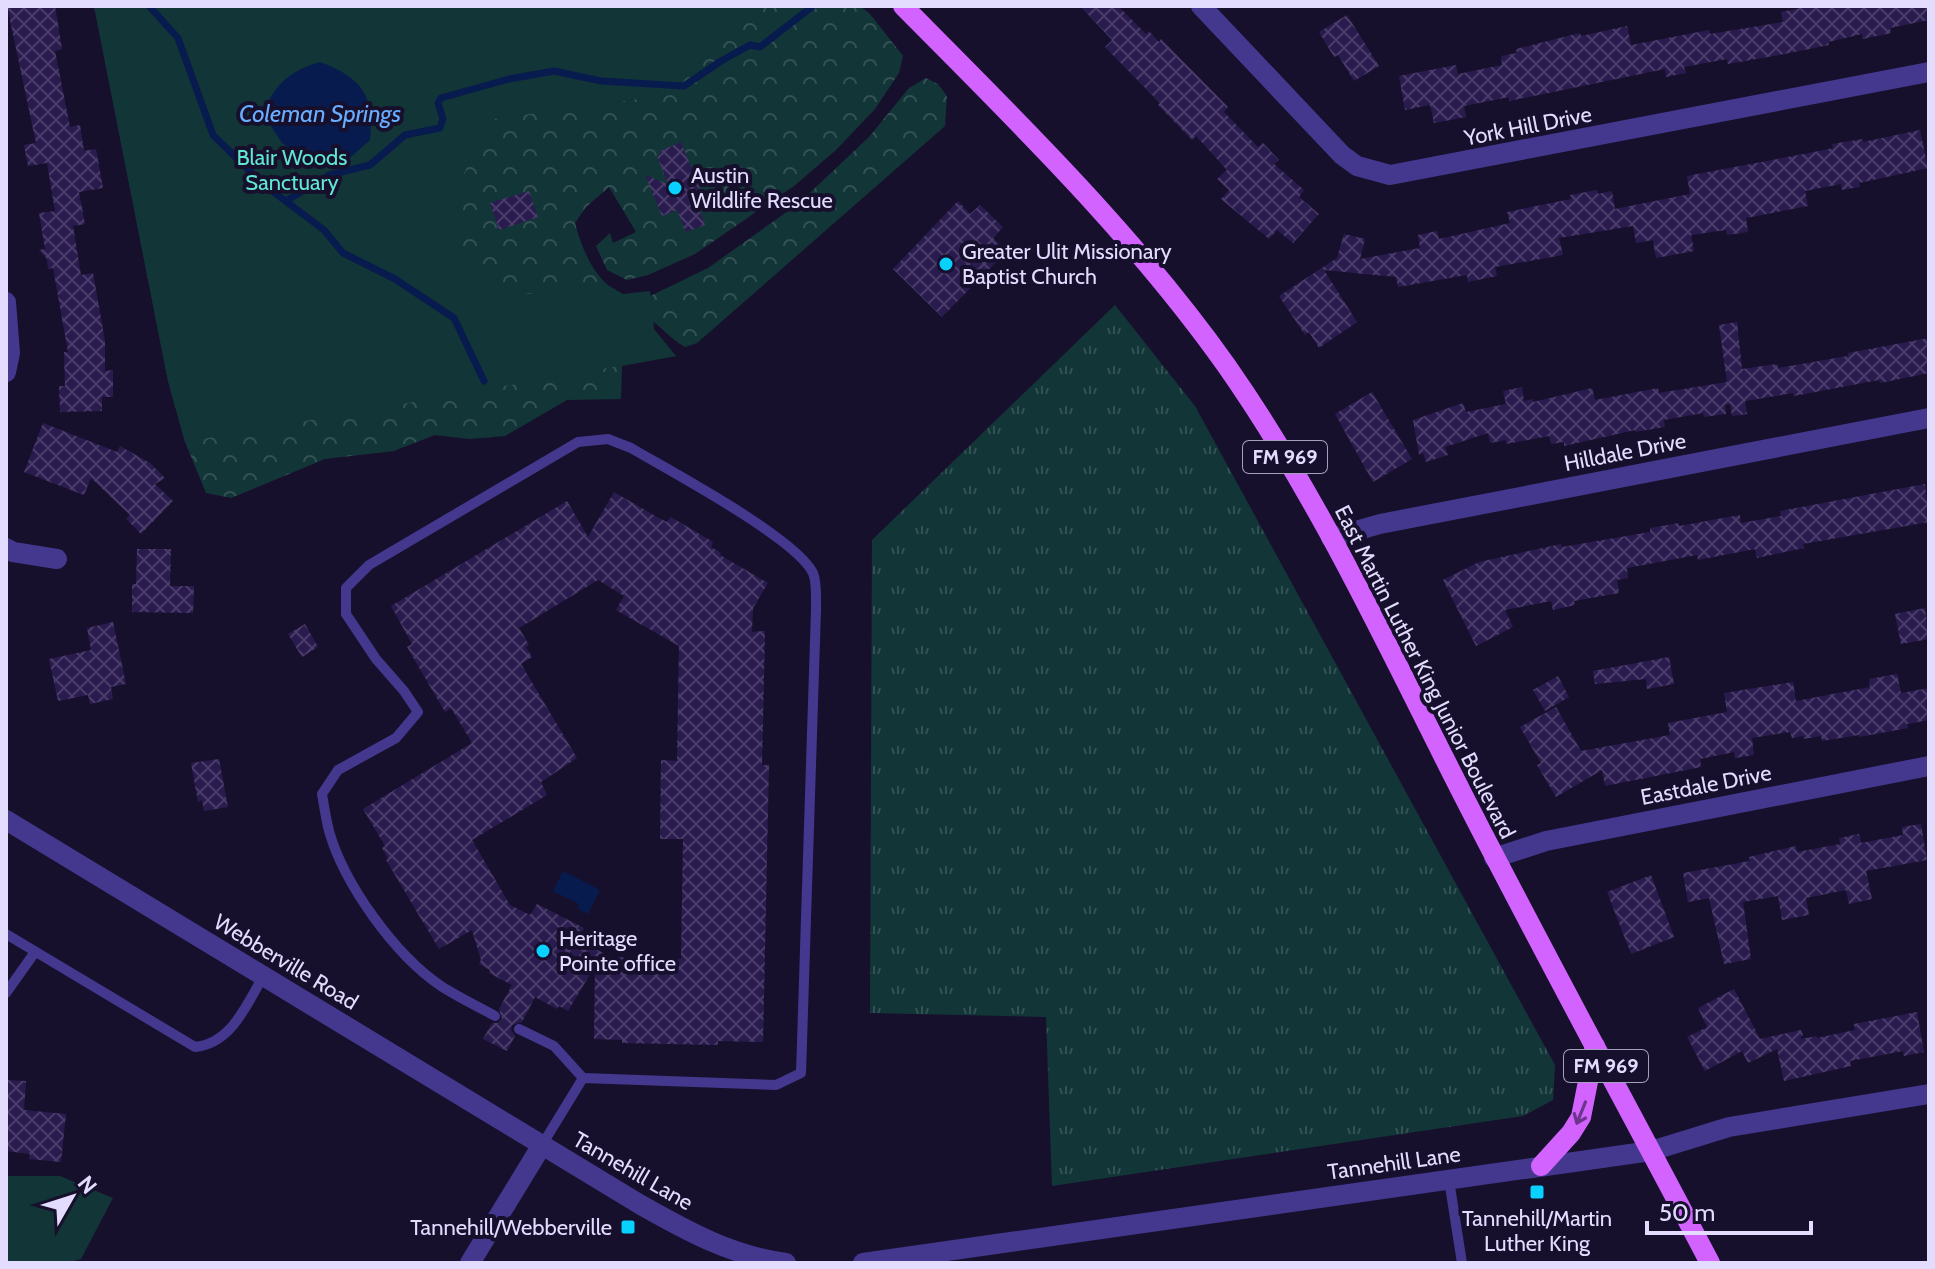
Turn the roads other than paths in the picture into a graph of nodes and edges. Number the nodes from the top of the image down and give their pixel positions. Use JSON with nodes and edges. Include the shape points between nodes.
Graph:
{"nodes":[{"id":1,"x":903,"y":6,"type":"edge"},
{"id":2,"x":1201,"y":6,"type":"edge"},
{"id":3,"x":1929,"y":72,"type":"edge"},
{"id":4,"x":6,"y":302,"type":"edge"},
{"id":5,"x":6,"y":372,"type":"edge"},
{"id":6,"x":1929,"y":418,"type":"edge"},
{"id":7,"x":1331,"y":538,"type":"junction"},
{"id":8,"x":6,"y":548,"type":"edge"},
{"id":9,"x":57,"y":559,"type":"dead end"},
{"id":10,"x":1929,"y":766,"type":"edge"},
{"id":11,"x":6,"y":820,"type":"edge"},
{"id":12,"x":1494,"y":858,"type":"junction"},
{"id":13,"x":6,"y":934,"type":"edge"},
{"id":14,"x":35,"y":952,"type":"junction"},
{"id":15,"x":263,"y":977,"type":"junction"},
{"id":16,"x":6,"y":993,"type":"edge"},
{"id":17,"x":495,"y":1016,"type":"dead end"},
{"id":18,"x":519,"y":1029,"type":"dead end"},
{"id":19,"x":1595,"y":1046,"type":"junction"},
{"id":20,"x":583,"y":1078,"type":"junction"},
{"id":21,"x":1929,"y":1094,"type":"edge"},
{"id":22,"x":542,"y":1145,"type":"junction"},
{"id":23,"x":1651,"y":1151,"type":"junction"},
{"id":24,"x":1541,"y":1166,"type":"junction"},
{"id":25,"x":1449,"y":1180,"type":"junction"},
{"id":26,"x":740,"y":1258,"type":"edge"},
{"id":27,"x":470,"y":1263,"type":"edge"},
{"id":28,"x":786,"y":1263,"type":"edge"},
{"id":29,"x":863,"y":1263,"type":"edge"},
{"id":30,"x":1462,"y":1263,"type":"edge"},
{"id":31,"x":1710,"y":1263,"type":"edge"}],
"edges":[{"from":1,"to":7,"type":"main road","name":"East Martin Luther King Junior Boulevard","number":"FM 969","via":[[1166,284],[1228,367]]},
{"from":2,"to":3,"type":"street","name":"York Hill Drive","via":[[1342,155],[1357,166],[1390,175]]},
{"from":4,"to":5,"type":"street"},
{"from":6,"to":7,"type":"street","name":"Hilldale Drive","via":[[1380,524]]},
{"from":7,"to":12,"type":"main road","name":"East Martin Luther King Junior Boulevard","number":"FM 969"},
{"from":8,"to":9,"type":"street"},
{"from":10,"to":12,"type":"street","name":"Eastdale Drive","via":[[1546,841]]},
{"from":11,"to":15,"type":"street","name":"Webberville Road"},
{"from":12,"to":19,"type":"main road","name":"East Martin Luther King Junior Boulevard","number":"FM 969"},
{"from":13,"to":14,"type":"lane"},
{"from":14,"to":15,"type":"lane","via":[[195,1047],[210,1045],[232,1029]]},
{"from":14,"to":16,"type":"lane"},
{"from":15,"to":22,"type":"street","name":"Webberville Road"},
{"from":17,"to":20,"type":"lane","via":[[440,985],[405,956],[376,922],[329,833],[322,794],[338,770],[396,738],[418,712],[346,614],[346,588],[369,565],[578,442],[608,439],[764,529],[796,552],[814,574],[801,1073],[776,1085]]},
{"from":18,"to":20,"type":"lane","via":[[554,1046]]},
{"from":19,"to":23,"type":"main road","name":"East Martin Luther King Junior Boulevard","number":"FM 969"},
{"from":19,"to":24,"type":"main road","one_way":true,"via":[[1580,1120]]},
{"from":20,"to":22,"type":"lane"},
{"from":21,"to":23,"type":"street","name":"Tannehill Lane","via":[[1729,1127]]},
{"from":22,"to":26,"type":"street","name":"Tannehill Lane"},
{"from":22,"to":27,"type":"street","name":"Tannehill Lane"},
{"from":23,"to":24,"type":"street","name":"Tannehill Lane"},
{"from":23,"to":31,"type":"main road","name":"East Martin Luther King Junior Boulevard","number":"FM 969"},
{"from":24,"to":25,"type":"street","name":"Tannehill Lane"},
{"from":25,"to":29,"type":"street","name":"Tannehill Lane"},
{"from":25,"to":30,"type":"lane"},
{"from":26,"to":28,"type":"street","name":"Tannehill Lane"}]}
